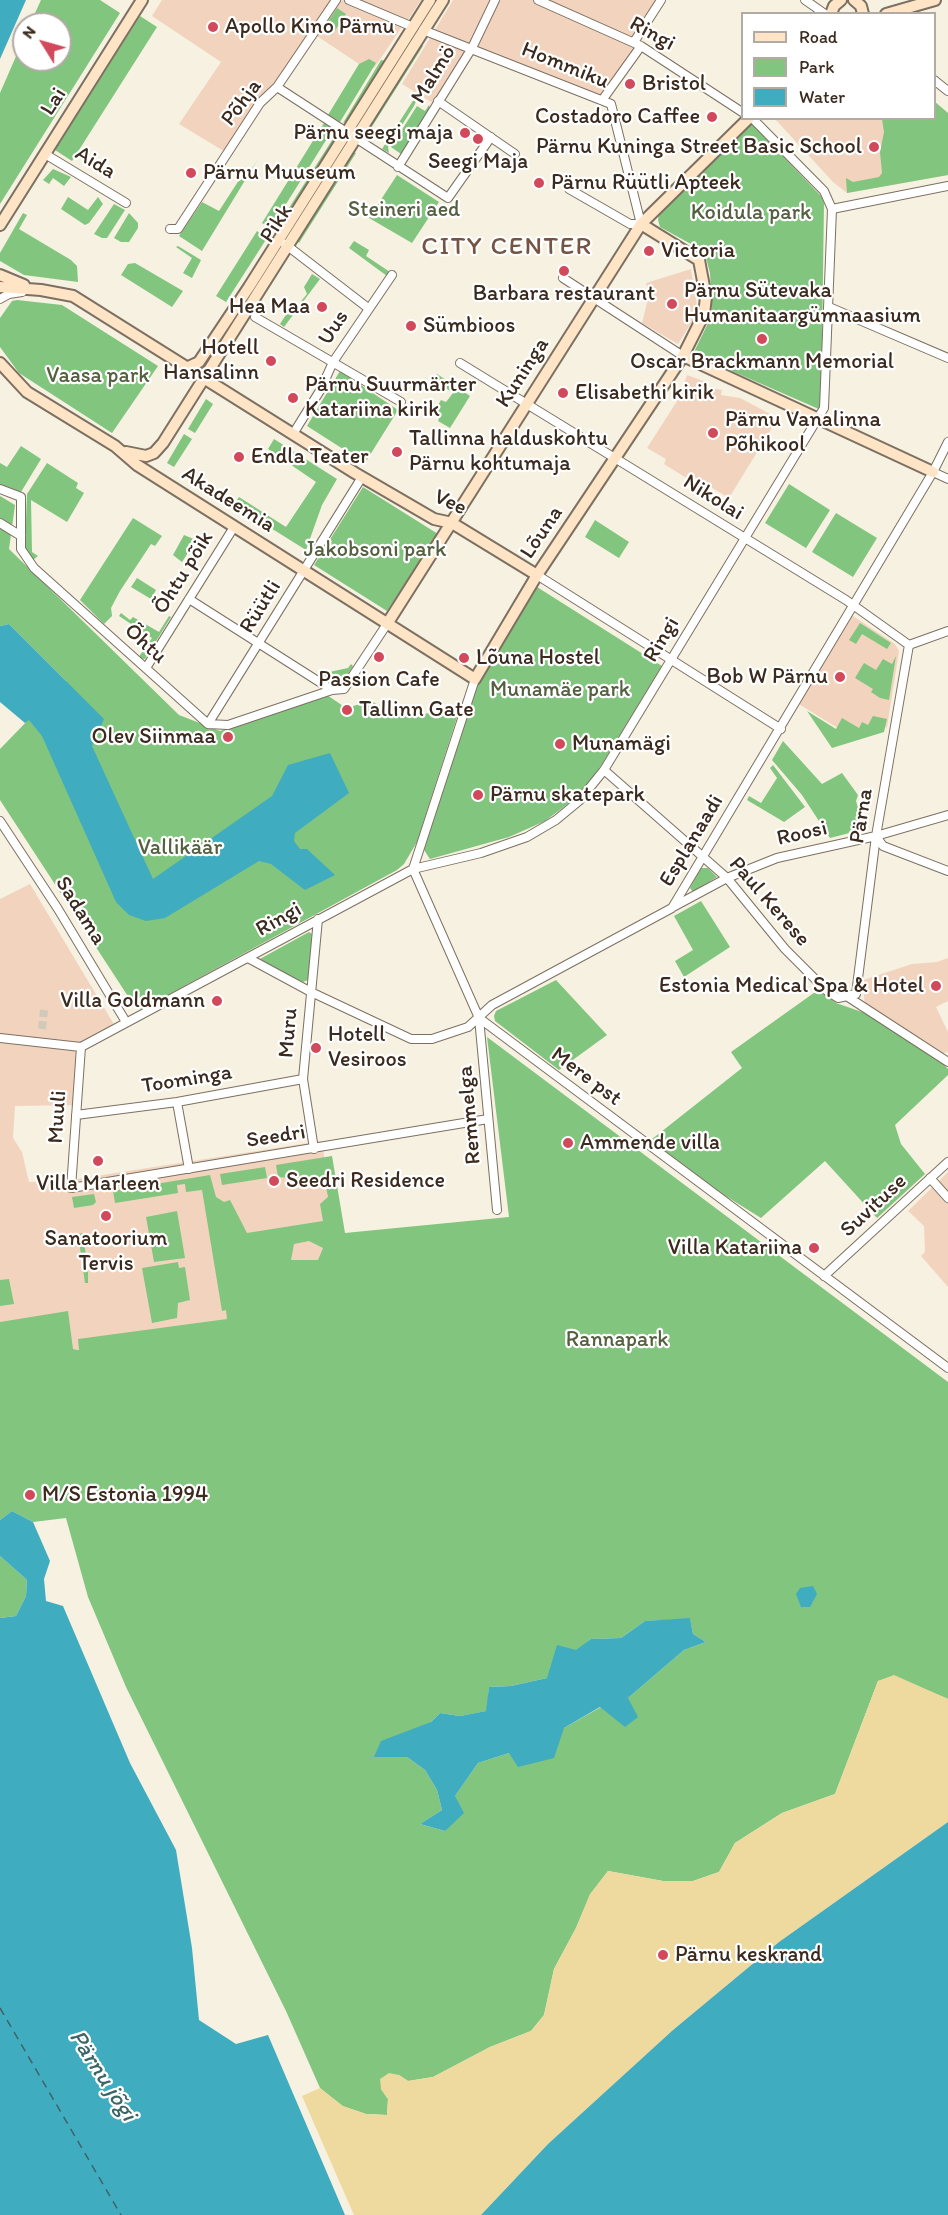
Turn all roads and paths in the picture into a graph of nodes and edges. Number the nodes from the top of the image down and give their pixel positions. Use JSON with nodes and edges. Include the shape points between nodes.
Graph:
{"nodes":[{"id":1,"x":142,"y":0,"type":"edge"},
{"id":2,"x":336,"y":0,"type":"edge"},
{"id":3,"x":349,"y":0,"type":"edge"},
{"id":4,"x":430,"y":0,"type":"edge"},
{"id":5,"x":443,"y":0,"type":"edge"},
{"id":6,"x":495,"y":0,"type":"edge"},
{"id":7,"x":538,"y":0,"type":"edge"},
{"id":8,"x":661,"y":0,"type":"edge"},
{"id":9,"x":805,"y":0,"type":"edge"},
{"id":10,"x":854,"y":0,"type":"edge"},
{"id":11,"x":935,"y":0,"type":"edge"},
{"id":12,"x":822,"y":12,"type":"edge"},
{"id":13,"x":862,"y":12,"type":"edge"},
{"id":14,"x":895,"y":12,"type":"edge"},
{"id":15,"x":418,"y":29,"type":"junction"},
{"id":16,"x":638,"y":44,"type":"junction"},
{"id":17,"x":472,"y":48,"type":"junction"},
{"id":18,"x":936,"y":82,"type":"edge"},
{"id":19,"x":277,"y":87,"type":"junction"},
{"id":20,"x":948,"y":92,"type":"edge"},
{"id":21,"x":603,"y":99,"type":"junction"},
{"id":22,"x":438,"y":101,"type":"junction"},
{"id":23,"x":741,"y":111,"type":"edge"},
{"id":24,"x":748,"y":120,"type":"edge"},
{"id":25,"x":752,"y":120,"type":"edge"},
{"id":26,"x":351,"y":135,"type":"junction"},
{"id":27,"x":491,"y":137,"type":"junction"},
{"id":28,"x":45,"y":154,"type":"junction"},
{"id":29,"x":515,"y":154,"type":"dead end"},
{"id":30,"x":398,"y":167,"type":"junction"},
{"id":31,"x":948,"y":186,"type":"edge"},
{"id":32,"x":569,"y":189,"type":"dead end"},
{"id":33,"x":126,"y":204,"type":"dead end"},
{"id":34,"x":832,"y":209,"type":"junction"},
{"id":35,"x":641,"y":224,"type":"junction"},
{"id":36,"x":0,"y":225,"type":"edge"},
{"id":37,"x":174,"y":229,"type":"dead end"},
{"id":38,"x":283,"y":242,"type":"junction"},
{"id":39,"x":0,"y":274,"type":"edge"},
{"id":40,"x":392,"y":275,"type":"dead end"},
{"id":41,"x":563,"y":278,"type":"dead end"},
{"id":42,"x":0,"y":287,"type":"edge"},
{"id":43,"x":41,"y":290,"type":"junction"},
{"id":44,"x":0,"y":299,"type":"edge"},
{"id":45,"x":594,"y":299,"type":"junction"},
{"id":46,"x":829,"y":307,"type":"junction"},
{"id":47,"x":368,"y":308,"type":"junction"},
{"id":48,"x":255,"y":316,"type":"dead end"},
{"id":49,"x":683,"y":356,"type":"junction"},
{"id":50,"x":948,"y":358,"type":"edge"},
{"id":51,"x":333,"y":362,"type":"junction"},
{"id":52,"x":0,"y":363,"type":"edge"},
{"id":53,"x":460,"y":363,"type":"dead end"},
{"id":54,"x":186,"y":368,"type":"junction"},
{"id":55,"x":203,"y":378,"type":"junction"},
{"id":56,"x":401,"y":402,"type":"dead end"},
{"id":57,"x":527,"y":403,"type":"junction"},
{"id":58,"x":819,"y":418,"type":"junction"},
{"id":59,"x":293,"y":434,"type":"junction"},
{"id":60,"x":948,"y":442,"type":"edge"},
{"id":61,"x":115,"y":446,"type":"junction"},
{"id":62,"x":615,"y":459,"type":"junction"},
{"id":63,"x":933,"y":472,"type":"junction"},
{"id":64,"x":362,"y":477,"type":"junction"},
{"id":65,"x":948,"y":479,"type":"edge"},
{"id":66,"x":0,"y":489,"type":"edge"},
{"id":67,"x":0,"y":523,"type":"edge"},
{"id":68,"x":452,"y":523,"type":"junction"},
{"id":69,"x":234,"y":527,"type":"junction"},
{"id":70,"x":21,"y":536,"type":"junction"},
{"id":71,"x":745,"y":539,"type":"junction"},
{"id":72,"x":305,"y":571,"type":"junction"},
{"id":73,"x":537,"y":576,"type":"junction"},
{"id":74,"x":189,"y":599,"type":"junction"},
{"id":75,"x":853,"y":605,"type":"junction"},
{"id":76,"x":387,"y":624,"type":"junction"},
{"id":77,"x":948,"y":631,"type":"edge"},
{"id":78,"x":259,"y":644,"type":"junction"},
{"id":79,"x":909,"y":645,"type":"junction"},
{"id":80,"x":670,"y":661,"type":"junction"},
{"id":81,"x":146,"y":668,"type":"junction"},
{"id":82,"x":475,"y":679,"type":"junction"},
{"id":83,"x":332,"y":690,"type":"junction"},
{"id":84,"x":208,"y":724,"type":"junction"},
{"id":85,"x":781,"y":729,"type":"junction"},
{"id":86,"x":604,"y":770,"type":"junction"},
{"id":87,"x":948,"y":815,"type":"edge"},
{"id":88,"x":0,"y":821,"type":"edge"},
{"id":89,"x":876,"y":836,"type":"junction"},
{"id":90,"x":704,"y":857,"type":"junction"},
{"id":91,"x":413,"y":869,"type":"junction"},
{"id":92,"x":948,"y":871,"type":"edge"},
{"id":93,"x":727,"y":878,"type":"junction"},
{"id":94,"x":672,"y":908,"type":"junction"},
{"id":95,"x":318,"y":919,"type":"junction"},
{"id":96,"x":248,"y":958,"type":"junction"},
{"id":97,"x":310,"y":992,"type":"junction"},
{"id":98,"x":848,"y":997,"type":"junction"},
{"id":99,"x":479,"y":1018,"type":"junction"},
{"id":100,"x":126,"y":1022,"type":"junction"},
{"id":101,"x":0,"y":1038,"type":"edge"},
{"id":102,"x":81,"y":1047,"type":"junction"},
{"id":103,"x":948,"y":1062,"type":"edge"},
{"id":104,"x":303,"y":1079,"type":"junction"},
{"id":105,"x":177,"y":1101,"type":"junction"},
{"id":106,"x":76,"y":1115,"type":"junction"},
{"id":107,"x":488,"y":1119,"type":"junction"},
{"id":108,"x":314,"y":1149,"type":"junction"},
{"id":109,"x":948,"y":1162,"type":"edge"},
{"id":110,"x":189,"y":1169,"type":"junction"},
{"id":111,"x":930,"y":1178,"type":"junction"},
{"id":112,"x":70,"y":1188,"type":"joint"},
{"id":113,"x":948,"y":1198,"type":"edge"},
{"id":114,"x":497,"y":1210,"type":"dead end"},
{"id":115,"x":824,"y":1276,"type":"junction"},
{"id":116,"x":948,"y":1368,"type":"edge"}],
"edges":[{"from":1,"to":28,"type":"street","name":"Lai"},
{"from":2,"to":19,"type":"street","name":"Põhja"},
{"from":3,"to":15,"type":"street","name":"Hommiku"},
{"from":4,"to":15,"type":"street","name":"Pikk"},
{"from":5,"to":15,"type":"street","name":"Pikk"},
{"from":6,"to":17,"type":"street","name":"Malmö"},
{"from":7,"to":16,"type":"street","name":"Ringi"},
{"from":8,"to":16,"type":"street"},
{"from":9,"to":12,"type":"street"},
{"from":10,"to":13,"type":"street"},
{"from":11,"to":14,"type":"street"},
{"from":15,"to":17,"type":"street","name":"Hommiku"},
{"from":15,"to":26,"type":"street","name":"Pikk"},
{"from":16,"to":21,"type":"street"},
{"from":16,"to":23,"type":"street","name":"Ringi"},
{"from":17,"to":21,"type":"street","name":"Hommiku"},
{"from":17,"to":22,"type":"street","name":"Malmö"},
{"from":18,"to":20,"type":"street"},
{"from":19,"to":26,"type":"street"},
{"from":19,"to":37,"type":"street","name":"Põhja","via":[[260,103]]},
{"from":21,"to":35,"type":"street","name":"Hommiku","via":[[611,104]]},
{"from":22,"to":27,"type":"street"},
{"from":22,"to":30,"type":"street","name":"Malmö"},
{"from":24,"to":35,"type":"street","name":"Kuninga"},
{"from":25,"to":34,"type":"street","via":[[824,191]]},
{"from":26,"to":30,"type":"street"},
{"from":26,"to":38,"type":"street","name":"Pikk"},
{"from":27,"to":29,"type":"street"},
{"from":27,"to":30,"type":"street","via":[[448,198]]},
{"from":28,"to":33,"type":"street","name":"Aida"},
{"from":28,"to":36,"type":"street","name":"Lai"},
{"from":31,"to":34,"type":"street"},
{"from":32,"to":35,"type":"street","via":[[622,220]]},
{"from":34,"to":46,"type":"street","name":"Ringi"},
{"from":35,"to":45,"type":"street","name":"Kuninga"},
{"from":35,"to":49,"type":"street","name":"Lõuna","via":[[695,256],[700,265],[706,297],[704,314]]},
{"from":38,"to":47,"type":"street"},
{"from":38,"to":54,"type":"street","name":"Pikk","via":[[199,362]]},
{"from":38,"to":55,"type":"street","name":"Pikk"},
{"from":39,"to":43,"type":"street"},
{"from":40,"to":47,"type":"street","name":"Uus"},
{"from":41,"to":45,"type":"street"},
{"from":42,"to":43,"type":"street","name":"Vee"},
{"from":43,"to":44,"type":"street"},
{"from":43,"to":54,"type":"street","name":"Vee","via":[[73,296]]},
{"from":45,"to":49,"type":"street"},
{"from":45,"to":57,"type":"street","name":"Kuninga"},
{"from":46,"to":50,"type":"street"},
{"from":46,"to":58,"type":"street","name":"Ringi","via":[[826,392]]},
{"from":47,"to":51,"type":"street","name":"Uus"},
{"from":48,"to":51,"type":"street"},
{"from":49,"to":58,"type":"street"},
{"from":49,"to":62,"type":"street","name":"Lõuna"},
{"from":51,"to":56,"type":"street"},
{"from":51,"to":59,"type":"street","name":"Uus"},
{"from":52,"to":61,"type":"street","name":"Akadeemia","via":[[27,392]]},
{"from":53,"to":57,"type":"street","name":"Nikolai"},
{"from":54,"to":55,"type":"street","name":"Vee"},
{"from":55,"to":59,"type":"street","name":"Vee"},
{"from":55,"to":61,"type":"street","name":"Pikk","via":[[154,453],[140,457]]},
{"from":57,"to":62,"type":"street","name":"Nikolai"},
{"from":57,"to":68,"type":"street","name":"Kuninga"},
{"from":58,"to":63,"type":"street"},
{"from":58,"to":71,"type":"street","name":"Ringi"},
{"from":59,"to":64,"type":"street","name":"Vee"},
{"from":60,"to":63,"type":"street","name":"Esplanaadi"},
{"from":61,"to":69,"type":"street","name":"Akadeemia","via":[[137,465]]},
{"from":62,"to":71,"type":"street","name":"Nikolai"},
{"from":62,"to":73,"type":"street","name":"Lõuna"},
{"from":63,"to":65,"type":"street"},
{"from":63,"to":75,"type":"street","name":"Esplanaadi"},
{"from":64,"to":68,"type":"street","name":"Vee","via":[[434,519]]},
{"from":64,"to":72,"type":"street","name":"Rüütli"},
{"from":66,"to":70,"type":"street","name":"Õhtu","via":[[21,497]]},
{"from":67,"to":70,"type":"street"},
{"from":68,"to":73,"type":"street","name":"Vee"},
{"from":68,"to":76,"type":"street","name":"Kuninga"},
{"from":69,"to":72,"type":"street","name":"Akadeemia"},
{"from":69,"to":74,"type":"street","name":"Õhtu põik"},
{"from":70,"to":81,"type":"street","name":"Õhtu","via":[[21,549],[34,568]]},
{"from":71,"to":75,"type":"street","name":"Nikolai"},
{"from":71,"to":80,"type":"street","name":"Ringi"},
{"from":72,"to":76,"type":"street","name":"Akadeemia"},
{"from":72,"to":78,"type":"street","name":"Rüütli"},
{"from":73,"to":80,"type":"street","name":"Vee"},
{"from":73,"to":82,"type":"street","name":"Lõuna"},
{"from":74,"to":78,"type":"street"},
{"from":74,"to":81,"type":"street","name":"Õhtu põik"},
{"from":75,"to":79,"type":"street","name":"Nikolai"},
{"from":75,"to":85,"type":"street","name":"Esplanaadi"},
{"from":76,"to":82,"type":"street","name":"Akadeemia"},
{"from":76,"to":83,"type":"street","name":"Kuninga","via":[[344,689]]},
{"from":77,"to":79,"type":"street"},
{"from":78,"to":83,"type":"street"},
{"from":78,"to":84,"type":"street","name":"Rüütli"},
{"from":79,"to":89,"type":"street","name":"Pärna"},
{"from":80,"to":85,"type":"street","name":"Vee"},
{"from":80,"to":86,"type":"street","name":"Ringi"},
{"from":81,"to":84,"type":"street","name":"Õhtu"},
{"from":82,"to":91,"type":"street","name":"Lõuna"},
{"from":83,"to":84,"type":"street","via":[[228,724]]},
{"from":85,"to":90,"type":"street","name":"Esplanaadi"},
{"from":86,"to":90,"type":"street","name":"Paul Kerese"},
{"from":86,"to":91,"type":"street","name":"Ringi","via":[[579,801],[527,837]]},
{"from":87,"to":89,"type":"street","name":"Roosi"},
{"from":88,"to":100,"type":"street","name":"Sadama"},
{"from":89,"to":92,"type":"street","via":[[883,846]]},
{"from":89,"to":93,"type":"street","name":"Roosi","via":[[777,858]]},
{"from":89,"to":98,"type":"street","name":"Pärna","via":[[856,994]]},
{"from":90,"to":93,"type":"street","name":"Paul Kerese"},
{"from":90,"to":94,"type":"street","name":"Esplanaadi"},
{"from":91,"to":95,"type":"street","name":"Ringi"},
{"from":91,"to":99,"type":"street","name":"Mere pst"},
{"from":93,"to":94,"type":"street","name":"Roosi"},
{"from":93,"to":98,"type":"street","name":"Paul Kerese","via":[[812,977],[831,995]]},
{"from":94,"to":99,"type":"street","name":"Esplanaadi","via":[[492,1005]]},
{"from":95,"to":96,"type":"street","name":"Ringi"},
{"from":95,"to":97,"type":"street","name":"Muru"},
{"from":96,"to":97,"type":"street","name":"Esplanaadi"},
{"from":96,"to":100,"type":"street","name":"Ringi"},
{"from":97,"to":99,"type":"street","name":"Esplanaadi","via":[[411,1039],[432,1039],[468,1027]]},
{"from":97,"to":104,"type":"street","name":"Muru"},
{"from":98,"to":103,"type":"street","name":"Paul Kerese"},
{"from":99,"to":107,"type":"street","name":"Remmelga"},
{"from":99,"to":115,"type":"street","name":"Mere pst"},
{"from":100,"to":102,"type":"street","name":"Ringi"},
{"from":101,"to":102,"type":"street"},
{"from":102,"to":106,"type":"street","name":"Muuli"},
{"from":104,"to":105,"type":"street","name":"Toominga"},
{"from":104,"to":108,"type":"street","name":"Muru"},
{"from":105,"to":106,"type":"street","name":"Toominga"},
{"from":105,"to":110,"type":"street"},
{"from":106,"to":112,"type":"street","name":"Muuli"},
{"from":107,"to":108,"type":"street","name":"Seedri"},
{"from":107,"to":114,"type":"street","name":"Remmelga"},
{"from":108,"to":110,"type":"street","name":"Seedri"},
{"from":109,"to":111,"type":"street","name":"Suvituse"},
{"from":110,"to":112,"type":"street","name":"Seedri"},
{"from":111,"to":113,"type":"street"},
{"from":111,"to":115,"type":"street","name":"Suvituse"},
{"from":115,"to":116,"type":"street","name":"Mere pst"}]}
